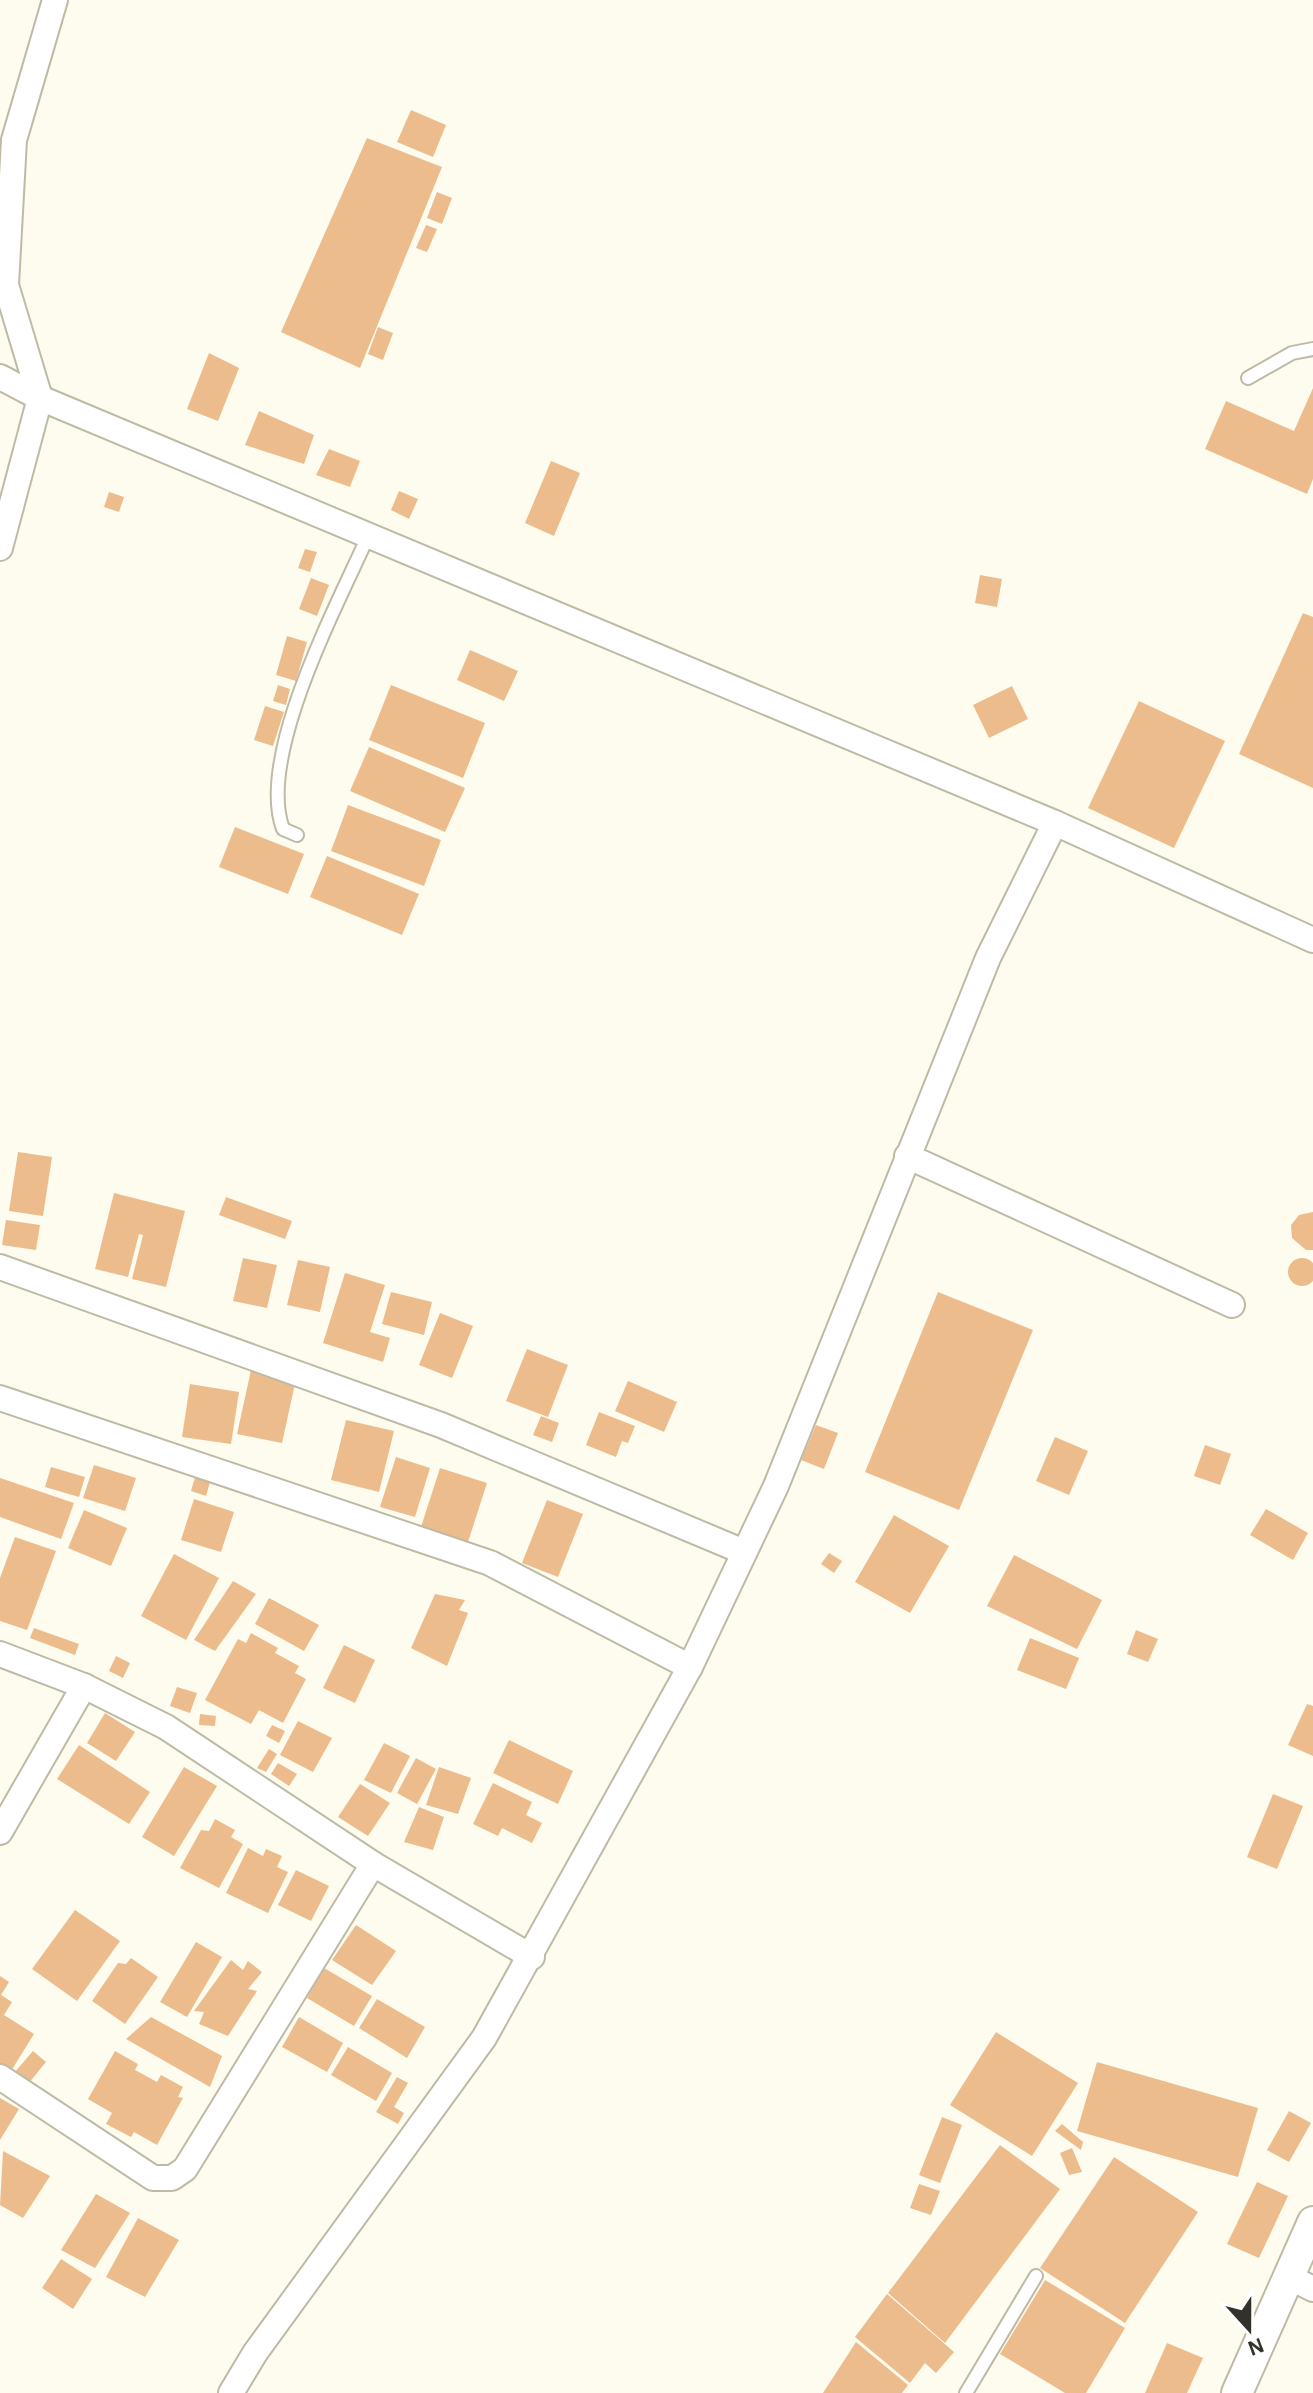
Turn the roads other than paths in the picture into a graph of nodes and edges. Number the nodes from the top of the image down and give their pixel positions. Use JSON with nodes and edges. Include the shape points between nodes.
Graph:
{"nodes":[{"id":1,"x":55,"y":0,"type":"edge"},
{"id":2,"x":1313,"y":349,"type":"edge"},
{"id":3,"x":0,"y":377,"type":"edge"},
{"id":4,"x":1248,"y":378,"type":"dead end"},
{"id":5,"x":40,"y":398,"type":"junction"},
{"id":6,"x":369,"y":534,"type":"junction"},
{"id":7,"x":0,"y":548,"type":"edge"},
{"id":8,"x":1055,"y":823,"type":"junction"},
{"id":9,"x":297,"y":835,"type":"dead end"},
{"id":10,"x":1313,"y":940,"type":"edge"},
{"id":11,"x":907,"y":1156,"type":"junction"},
{"id":12,"x":0,"y":1267,"type":"edge"},
{"id":13,"x":1232,"y":1305,"type":"dead end"},
{"id":14,"x":0,"y":1398,"type":"edge"},
{"id":15,"x":744,"y":1552,"type":"junction"},
{"id":16,"x":0,"y":1654,"type":"edge"},
{"id":17,"x":690,"y":1667,"type":"junction"},
{"id":18,"x":84,"y":1686,"type":"junction"},
{"id":19,"x":0,"y":1832,"type":"edge"},
{"id":20,"x":373,"y":1864,"type":"junction"},
{"id":21,"x":532,"y":1957,"type":"junction"},
{"id":22,"x":0,"y":2077,"type":"edge"},
{"id":23,"x":1313,"y":2222,"type":"edge"},
{"id":24,"x":1036,"y":2276,"type":"dead end"},
{"id":25,"x":1301,"y":2283,"type":"edge"},
{"id":26,"x":231,"y":2393,"type":"edge"},
{"id":27,"x":966,"y":2393,"type":"edge"},
{"id":28,"x":1237,"y":2393,"type":"edge"}],
"edges":[{"from":1,"to":5,"type":"street","via":[[14,140],[6,285]]},
{"from":2,"to":4,"type":"lane","via":[[1292,353]]},
{"from":3,"to":5,"type":"street"},
{"from":5,"to":6,"type":"street"},
{"from":5,"to":7,"type":"street"},
{"from":6,"to":8,"type":"street"},
{"from":6,"to":9,"type":"lane","via":[[307,677],[280,759],[276,811],[283,829]]},
{"from":8,"to":10,"type":"street"},
{"from":8,"to":11,"type":"street","via":[[988,958]]},
{"from":11,"to":13,"type":"street"},
{"from":11,"to":15,"type":"street","via":[[776,1486]]},
{"from":12,"to":15,"type":"street","via":[[441,1425]]},
{"from":14,"to":17,"type":"street","via":[[490,1563]]},
{"from":15,"to":17,"type":"street"},
{"from":16,"to":18,"type":"street"},
{"from":17,"to":21,"type":"street"},
{"from":18,"to":19,"type":"street"},
{"from":18,"to":20,"type":"street","via":[[166,1727]]},
{"from":20,"to":21,"type":"street"},
{"from":20,"to":22,"type":"street","via":[[228,2102],[185,2169],[172,2178],[153,2178]]},
{"from":21,"to":26,"type":"street","via":[[484,2038]]},
{"from":23,"to":25,"type":"street"},
{"from":24,"to":27,"type":"lane"},
{"from":25,"to":28,"type":"street"}]}
